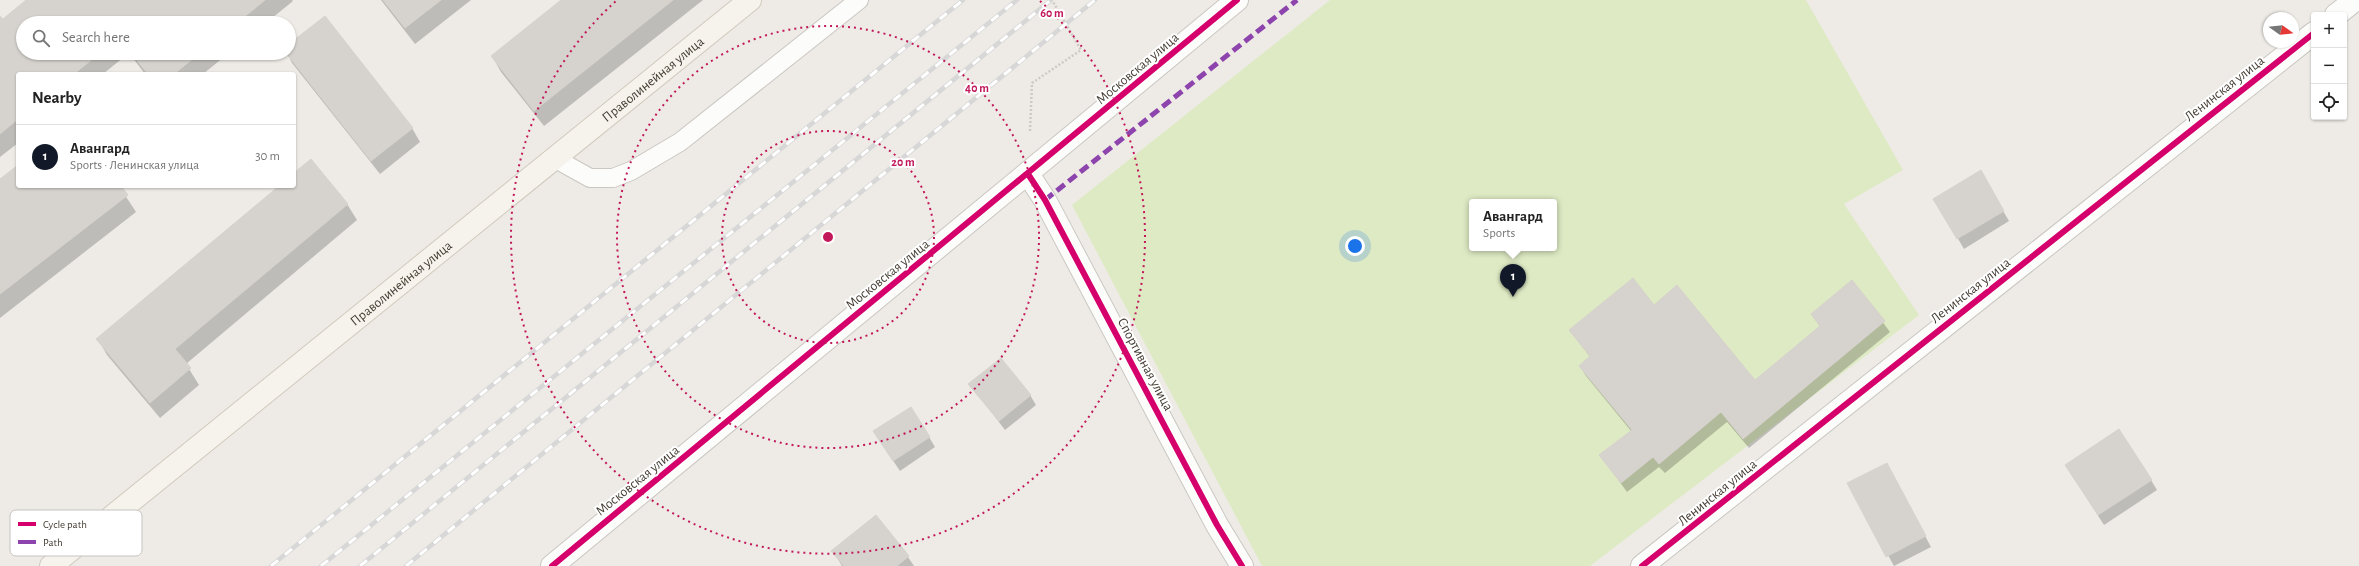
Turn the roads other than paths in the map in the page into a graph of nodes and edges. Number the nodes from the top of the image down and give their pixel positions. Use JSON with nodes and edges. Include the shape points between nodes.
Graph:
{"nodes":[{"id":1,"x":750,"y":0,"type":"edge"},
{"id":2,"x":858,"y":0,"type":"edge"},
{"id":3,"x":1237,"y":0,"type":"edge"},
{"id":4,"x":2355,"y":0,"type":"edge"},
{"id":5,"x":2340,"y":12,"type":"edge"},
{"id":6,"x":2311,"y":35,"type":"edge"},
{"id":7,"x":554,"y":158,"type":"junction"},
{"id":8,"x":1028,"y":174,"type":"junction"},
{"id":9,"x":120,"y":510,"type":"edge"},
{"id":10,"x":63,"y":556,"type":"edge"},
{"id":11,"x":51,"y":566,"type":"edge"},
{"id":12,"x":552,"y":566,"type":"edge"},
{"id":13,"x":1242,"y":566,"type":"edge"},
{"id":14,"x":1642,"y":566,"type":"edge"}],
"edges":[{"from":1,"to":7,"type":"main road","name":"Праволинейная улица"},
{"from":2,"to":7,"type":"lane","via":[[680,142],[631,171],[613,178],[590,178]]},
{"from":3,"to":8,"type":"street","name":"Московская улица"},
{"from":4,"to":5,"type":"street"},
{"from":6,"to":14,"type":"street","name":"Ленинская улица"},
{"from":7,"to":9,"type":"main road","name":"Праволинейная улица"},
{"from":8,"to":12,"type":"street","name":"Московская улица"},
{"from":8,"to":13,"type":"street","name":"Спортивная улица","via":[[1045,200],[1217,525]]},
{"from":10,"to":11,"type":"main road","name":"Праволинейная улица"}]}
